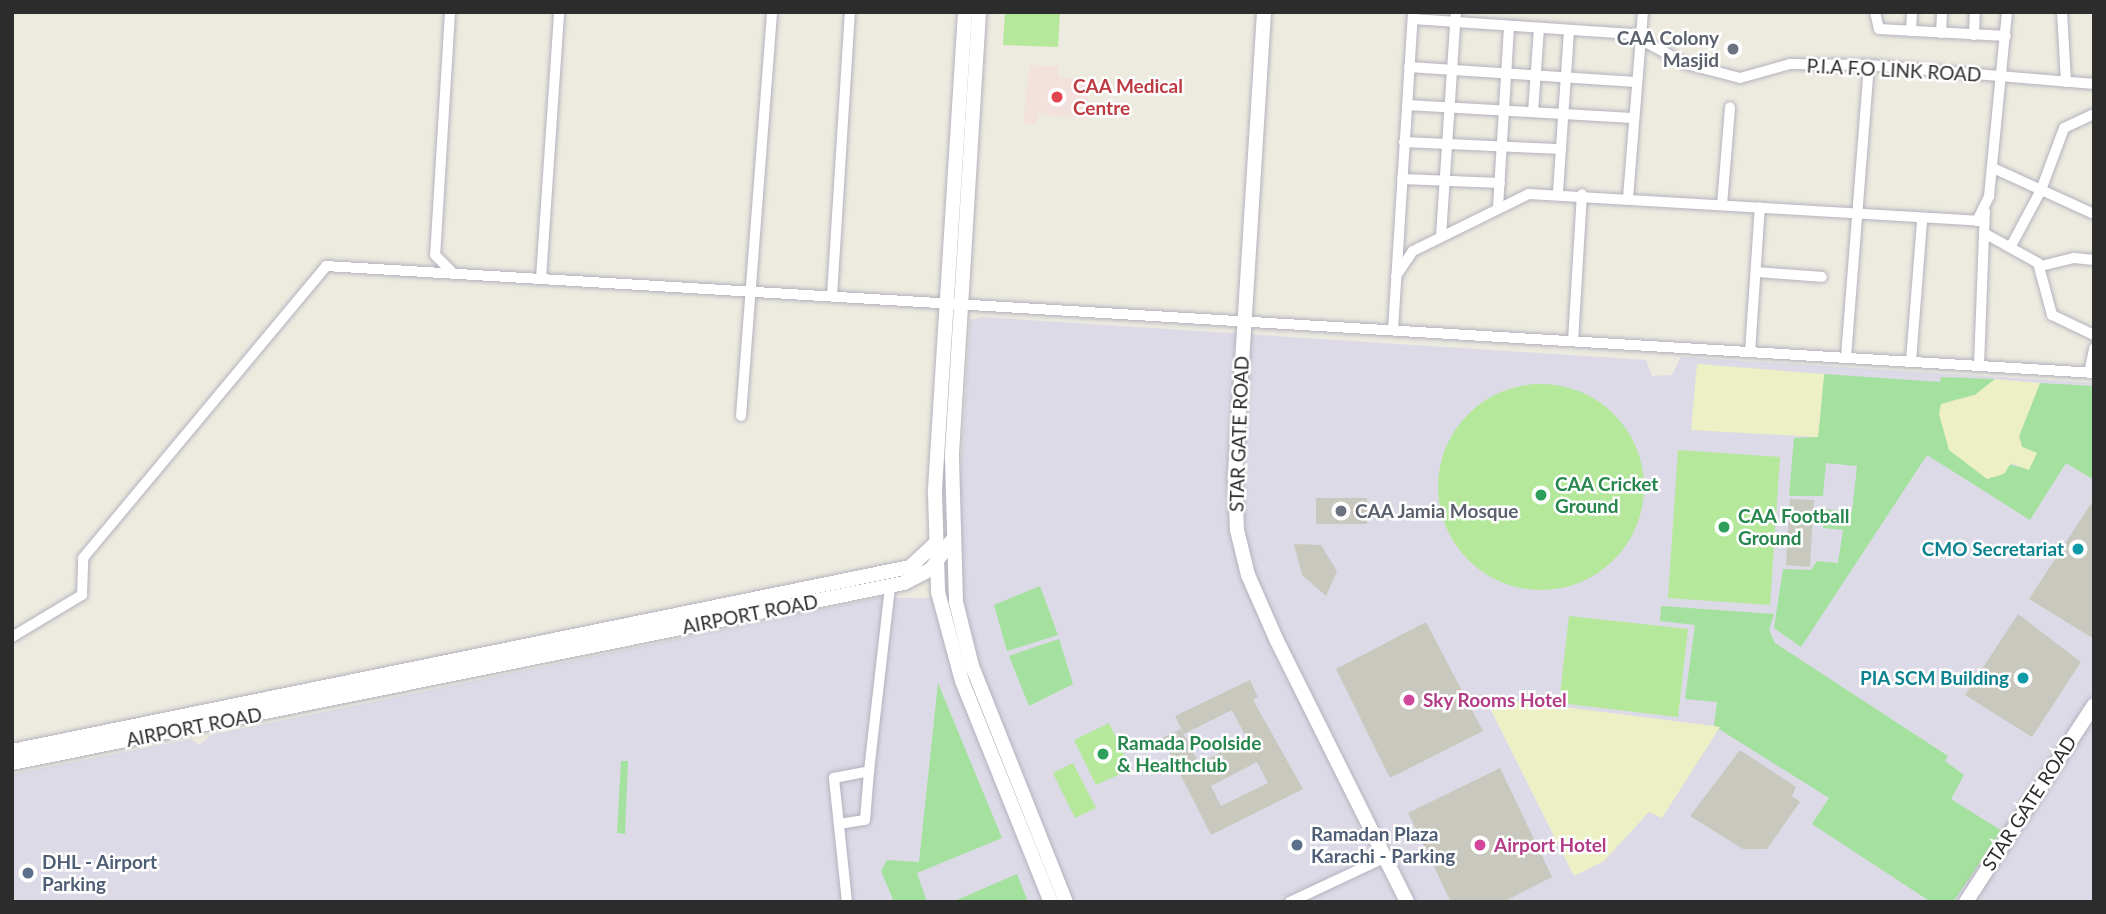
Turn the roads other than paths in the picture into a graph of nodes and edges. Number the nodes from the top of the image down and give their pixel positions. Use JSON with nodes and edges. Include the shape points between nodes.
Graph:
{"nodes":[{"id":1,"x":450,"y":12,"type":"edge"},
{"id":2,"x":559,"y":12,"type":"edge"},
{"id":3,"x":772,"y":12,"type":"edge"},
{"id":4,"x":850,"y":12,"type":"edge"},
{"id":5,"x":965,"y":12,"type":"edge"},
{"id":6,"x":979,"y":12,"type":"edge"},
{"id":7,"x":1264,"y":12,"type":"edge"},
{"id":8,"x":1643,"y":12,"type":"edge"},
{"id":9,"x":1875,"y":12,"type":"edge"},
{"id":10,"x":1912,"y":12,"type":"edge"},
{"id":11,"x":1942,"y":12,"type":"edge"},
{"id":12,"x":1975,"y":12,"type":"edge"},
{"id":13,"x":2007,"y":12,"type":"edge"},
{"id":14,"x":2062,"y":12,"type":"edge"},
{"id":15,"x":1413,"y":15,"type":"edge"},
{"id":16,"x":1455,"y":17,"type":"edge"},
{"id":17,"x":1487,"y":18,"type":"edge"},
{"id":18,"x":1509,"y":26,"type":"junction"},
{"id":19,"x":1539,"y":29,"type":"junction"},
{"id":20,"x":1569,"y":30,"type":"junction"},
{"id":21,"x":1911,"y":31,"type":"junction"},
{"id":22,"x":1941,"y":33,"type":"junction"},
{"id":23,"x":1974,"y":35,"type":"junction"},
{"id":24,"x":2006,"y":36,"type":"junction"},
{"id":25,"x":1640,"y":40,"type":"junction"},
{"id":26,"x":1869,"y":65,"type":"junction"},
{"id":27,"x":1409,"y":67,"type":"junction"},
{"id":28,"x":1451,"y":70,"type":"junction"},
{"id":29,"x":1506,"y":73,"type":"junction"},
{"id":30,"x":1536,"y":75,"type":"junction"},
{"id":31,"x":2003,"y":76,"type":"junction"},
{"id":32,"x":1565,"y":77,"type":"junction"},
{"id":33,"x":1636,"y":82,"type":"junction"},
{"id":34,"x":2066,"y":82,"type":"junction"},
{"id":35,"x":2094,"y":84,"type":"edge"},
{"id":36,"x":1407,"y":105,"type":"junction"},
{"id":37,"x":1449,"y":107,"type":"junction"},
{"id":38,"x":1730,"y":107,"type":"dead end"},
{"id":39,"x":1504,"y":110,"type":"junction"},
{"id":40,"x":1533,"y":112,"type":"junction"},
{"id":41,"x":1563,"y":114,"type":"junction"},
{"id":42,"x":2094,"y":114,"type":"edge"},
{"id":43,"x":1633,"y":117,"type":"junction"},
{"id":44,"x":1404,"y":142,"type":"junction"},
{"id":45,"x":1447,"y":144,"type":"junction"},
{"id":46,"x":1502,"y":146,"type":"junction"},
{"id":47,"x":1561,"y":149,"type":"junction"},
{"id":48,"x":1993,"y":168,"type":"junction"},
{"id":49,"x":1402,"y":179,"type":"junction"},
{"id":50,"x":1444,"y":180,"type":"junction"},
{"id":51,"x":1500,"y":183,"type":"junction"},
{"id":52,"x":2041,"y":190,"type":"junction"},
{"id":53,"x":1558,"y":192,"type":"junction"},
{"id":54,"x":1582,"y":194,"type":"junction"},
{"id":55,"x":1628,"y":198,"type":"junction"},
{"id":56,"x":1722,"y":205,"type":"junction"},
{"id":57,"x":1498,"y":207,"type":"junction"},
{"id":58,"x":1760,"y":208,"type":"junction"},
{"id":59,"x":1985,"y":211,"type":"junction"},
{"id":60,"x":2094,"y":214,"type":"edge"},
{"id":61,"x":1856,"y":215,"type":"junction"},
{"id":62,"x":1922,"y":220,"type":"junction"},
{"id":63,"x":1984,"y":233,"type":"junction"},
{"id":64,"x":1441,"y":236,"type":"junction"},
{"id":65,"x":2011,"y":246,"type":"junction"},
{"id":66,"x":2094,"y":260,"type":"edge"},
{"id":67,"x":2041,"y":266,"type":"junction"},
{"id":68,"x":452,"y":272,"type":"junction"},
{"id":69,"x":1756,"y":272,"type":"junction"},
{"id":70,"x":1396,"y":276,"type":"junction"},
{"id":71,"x":1822,"y":277,"type":"dead end"},
{"id":72,"x":541,"y":278,"type":"junction"},
{"id":73,"x":751,"y":290,"type":"junction"},
{"id":74,"x":832,"y":296,"type":"junction"},
{"id":75,"x":953,"y":304,"type":"junction"},
{"id":76,"x":1243,"y":323,"type":"junction"},
{"id":77,"x":1392,"y":330,"type":"junction"},
{"id":78,"x":2094,"y":335,"type":"edge"},
{"id":79,"x":1573,"y":341,"type":"junction"},
{"id":80,"x":2094,"y":349,"type":"edge"},
{"id":81,"x":1750,"y":352,"type":"junction"},
{"id":82,"x":1846,"y":357,"type":"junction"},
{"id":83,"x":1912,"y":361,"type":"junction"},
{"id":84,"x":1979,"y":365,"type":"junction"},
{"id":85,"x":2092,"y":373,"type":"edge"},
{"id":86,"x":741,"y":416,"type":"dead end"},
{"id":87,"x":951,"y":541,"type":"junction"},
{"id":88,"x":934,"y":544,"type":"junction"},
{"id":89,"x":910,"y":567,"type":"junction"},
{"id":90,"x":930,"y":569,"type":"junction"},
{"id":91,"x":938,"y":582,"type":"junction"},
{"id":92,"x":897,"y":584,"type":"junction"},
{"id":93,"x":940,"y":600,"type":"junction"},
{"id":94,"x":956,"y":602,"type":"junction"},
{"id":95,"x":12,"y":637,"type":"edge"},
{"id":96,"x":2094,"y":705,"type":"edge"},
{"id":97,"x":12,"y":751,"type":"edge"},
{"id":98,"x":12,"y":764,"type":"edge"},
{"id":99,"x":869,"y":771,"type":"junction"},
{"id":100,"x":839,"y":824,"type":"junction"},
{"id":101,"x":1036,"y":847,"type":"junction"},
{"id":102,"x":1384,"y":858,"type":"junction"},
{"id":103,"x":847,"y":902,"type":"edge"},
{"id":104,"x":1051,"y":902,"type":"edge"},
{"id":105,"x":1066,"y":902,"type":"edge"},
{"id":106,"x":1290,"y":902,"type":"edge"},
{"id":107,"x":1407,"y":902,"type":"edge"},
{"id":108,"x":1966,"y":902,"type":"edge"}],
"edges":[{"from":1,"to":68,"type":"street","via":[[435,255]]},
{"from":2,"to":72,"type":"street"},
{"from":3,"to":73,"type":"street"},
{"from":4,"to":74,"type":"street"},
{"from":5,"to":75,"type":"main road"},
{"from":6,"to":75,"type":"main road"},
{"from":7,"to":76,"type":"main road","name":"STAR GATE ROAD"},
{"from":8,"to":25,"type":"street"},
{"from":9,"to":21,"type":"street","via":[[1876,28]]},
{"from":10,"to":21,"type":"street"},
{"from":11,"to":22,"type":"street"},
{"from":12,"to":23,"type":"street"},
{"from":13,"to":24,"type":"street"},
{"from":14,"to":34,"type":"street"},
{"from":15,"to":16,"type":"street","name":"P.I.A F.O LINK ROAD"},
{"from":15,"to":27,"type":"street"},
{"from":16,"to":17,"type":"street","name":"P.I.A F.O LINK ROAD"},
{"from":16,"to":28,"type":"street"},
{"from":17,"to":18,"type":"street","name":"P.I.A F.O LINK ROAD"},
{"from":18,"to":19,"type":"street","name":"P.I.A F.O LINK ROAD"},
{"from":18,"to":29,"type":"street"},
{"from":19,"to":20,"type":"street","name":"P.I.A F.O LINK ROAD"},
{"from":19,"to":30,"type":"street"},
{"from":20,"to":25,"type":"street","name":"P.I.A F.O LINK ROAD","via":[[1632,34]]},
{"from":20,"to":32,"type":"street"},
{"from":21,"to":22,"type":"street"},
{"from":22,"to":23,"type":"street"},
{"from":23,"to":24,"type":"street"},
{"from":24,"to":31,"type":"street"},
{"from":25,"to":26,"type":"street","name":"P.I.A F.O LINK ROAD","via":[[1686,64],[1740,78],[1790,64]]},
{"from":25,"to":33,"type":"street"},
{"from":26,"to":31,"type":"street","name":"P.I.A F.O LINK ROAD"},
{"from":26,"to":61,"type":"street"},
{"from":27,"to":28,"type":"street"},
{"from":27,"to":36,"type":"street"},
{"from":28,"to":29,"type":"street"},
{"from":28,"to":37,"type":"street"},
{"from":29,"to":30,"type":"street"},
{"from":29,"to":39,"type":"street"},
{"from":30,"to":32,"type":"street"},
{"from":30,"to":40,"type":"street"},
{"from":31,"to":34,"type":"street","name":"P.I.A F.O LINK ROAD"},
{"from":31,"to":48,"type":"street"},
{"from":32,"to":33,"type":"street"},
{"from":32,"to":41,"type":"street"},
{"from":33,"to":43,"type":"street"},
{"from":34,"to":35,"type":"street","name":"P.I.A F.O LINK ROAD"},
{"from":36,"to":37,"type":"street"},
{"from":36,"to":44,"type":"street"},
{"from":37,"to":39,"type":"street"},
{"from":37,"to":45,"type":"street"},
{"from":38,"to":56,"type":"street"},
{"from":39,"to":40,"type":"street"},
{"from":39,"to":46,"type":"street"},
{"from":40,"to":41,"type":"street"},
{"from":41,"to":43,"type":"street"},
{"from":41,"to":47,"type":"street"},
{"from":42,"to":52,"type":"street","via":[[2064,128]]},
{"from":43,"to":55,"type":"street"},
{"from":44,"to":45,"type":"street"},
{"from":44,"to":49,"type":"street"},
{"from":45,"to":46,"type":"street"},
{"from":45,"to":50,"type":"street"},
{"from":46,"to":47,"type":"street"},
{"from":46,"to":51,"type":"street"},
{"from":47,"to":53,"type":"street"},
{"from":48,"to":52,"type":"street"},
{"from":48,"to":59,"type":"street"},
{"from":49,"to":50,"type":"street"},
{"from":49,"to":70,"type":"street"},
{"from":50,"to":51,"type":"street"},
{"from":50,"to":64,"type":"street"},
{"from":51,"to":57,"type":"street"},
{"from":52,"to":60,"type":"street"},
{"from":52,"to":65,"type":"street"},
{"from":53,"to":54,"type":"street"},
{"from":53,"to":57,"type":"street","via":[[1529,194]]},
{"from":54,"to":55,"type":"street"},
{"from":54,"to":79,"type":"street"},
{"from":55,"to":56,"type":"street"},
{"from":56,"to":58,"type":"street"},
{"from":57,"to":64,"type":"street"},
{"from":58,"to":61,"type":"street"},
{"from":58,"to":69,"type":"street"},
{"from":59,"to":62,"type":"street","via":[[1977,221]]},
{"from":59,"to":63,"type":"street"},
{"from":61,"to":62,"type":"street"},
{"from":61,"to":82,"type":"street"},
{"from":62,"to":83,"type":"street"},
{"from":63,"to":65,"type":"street"},
{"from":63,"to":84,"type":"street"},
{"from":64,"to":70,"type":"street","via":[[1413,251]]},
{"from":65,"to":67,"type":"street"},
{"from":66,"to":67,"type":"street","via":[[2064,259]]},
{"from":67,"to":78,"type":"street","via":[[2052,315]]},
{"from":68,"to":72,"type":"street"},
{"from":68,"to":95,"type":"street","via":[[326,266],[83,558],[82,595]]},
{"from":69,"to":71,"type":"street"},
{"from":69,"to":81,"type":"street"},
{"from":70,"to":77,"type":"street"},
{"from":72,"to":73,"type":"street"},
{"from":73,"to":74,"type":"street"},
{"from":73,"to":86,"type":"street"},
{"from":74,"to":75,"type":"street"},
{"from":75,"to":76,"type":"street"},
{"from":75,"to":87,"type":"main road"},
{"from":75,"to":88,"type":"main road"},
{"from":76,"to":77,"type":"street"},
{"from":76,"to":102,"type":"main road","name":"STAR GATE ROAD","via":[[1235,479],[1237,530],[1248,575]]},
{"from":77,"to":79,"type":"street"},
{"from":79,"to":81,"type":"street"},
{"from":80,"to":85,"type":"street"},
{"from":81,"to":82,"type":"street"},
{"from":82,"to":83,"type":"street"},
{"from":83,"to":84,"type":"street"},
{"from":84,"to":85,"type":"street"},
{"from":87,"to":90,"type":"main road"},
{"from":87,"to":94,"type":"main road"},
{"from":88,"to":89,"type":"main road"},
{"from":88,"to":90,"type":"main road"},
{"from":89,"to":90,"type":"main road"},
{"from":89,"to":97,"type":"main road","name":"AIRPORT ROAD"},
{"from":90,"to":91,"type":"main road"},
{"from":90,"to":92,"type":"main road","name":"AIRPORT ROAD"},
{"from":91,"to":93,"type":"main road"},
{"from":91,"to":94,"type":"main road"},
{"from":92,"to":93,"type":"main road","via":[[928,589]]},
{"from":92,"to":98,"type":"main road","name":"AIRPORT ROAD"},
{"from":92,"to":99,"type":"street"},
{"from":93,"to":101,"type":"main road","via":[[962,681]]},
{"from":94,"to":101,"type":"main road","via":[[972,666]]},
{"from":96,"to":108,"type":"main road","name":"STAR GATE ROAD"},
{"from":99,"to":100,"type":"street","via":[[865,820]]},
{"from":99,"to":100,"type":"street","via":[[834,778]]},
{"from":100,"to":103,"type":"street"},
{"from":101,"to":104,"type":"main road"},
{"from":101,"to":105,"type":"main road"},
{"from":102,"to":106,"type":"street"},
{"from":102,"to":107,"type":"main road","name":"STAR GATE ROAD"}]}
